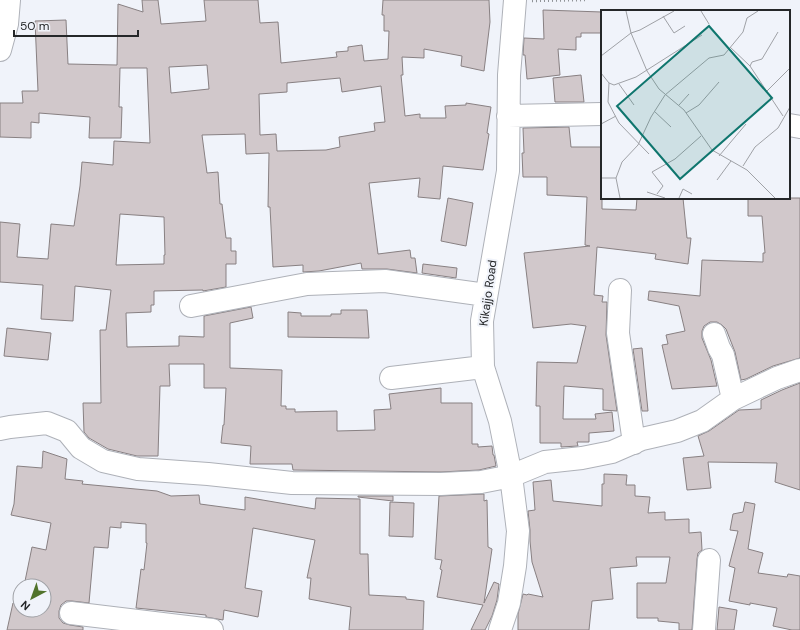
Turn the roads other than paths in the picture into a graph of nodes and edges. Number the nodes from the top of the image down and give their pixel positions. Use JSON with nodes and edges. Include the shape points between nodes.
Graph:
{"nodes":[{"id":1,"x":9,"y":0,"type":"edge"},
{"id":2,"x":515,"y":1,"type":"edge"},
{"id":3,"x":0,"y":50,"type":"edge"},
{"id":4,"x":601,"y":114,"type":"edge"},
{"id":5,"x":508,"y":116,"type":"junction"},
{"id":6,"x":790,"y":125,"type":"edge"},
{"id":7,"x":800,"y":127,"type":"edge"},
{"id":8,"x":620,"y":290,"type":"dead end"},
{"id":9,"x":486,"y":296,"type":"junction"},
{"id":10,"x":191,"y":306,"type":"dead end"},
{"id":11,"x":714,"y":334,"type":"dead end"},
{"id":12,"x":483,"y":367,"type":"junction"},
{"id":13,"x":800,"y":370,"type":"edge"},
{"id":14,"x":391,"y":378,"type":"dead end"},
{"id":15,"x":733,"y":398,"type":"junction"},
{"id":16,"x":0,"y":430,"type":"edge"},
{"id":17,"x":634,"y":443,"type":"junction"},
{"id":18,"x":511,"y":476,"type":"junction"},
{"id":19,"x":709,"y":560,"type":"dead end"},
{"id":20,"x":71,"y":613,"type":"dead end"},
{"id":21,"x":212,"y":630,"type":"edge"},
{"id":22,"x":500,"y":630,"type":"edge"},
{"id":23,"x":704,"y":630,"type":"edge"}],
"edges":[{"from":1,"to":3,"type":"street","via":[[7,24]]},
{"from":2,"to":5,"type":"street","name":"Kikajjo Road"},
{"from":4,"to":5,"type":"street"},
{"from":5,"to":9,"type":"street","name":"Kikajjo Road","via":[[508,171]]},
{"from":6,"to":7,"type":"street"},
{"from":8,"to":17,"type":"street","via":[[618,333]]},
{"from":9,"to":10,"type":"street","via":[[385,281],[307,284]]},
{"from":9,"to":12,"type":"street","name":"Kikajjo Road","via":[[482,320]]},
{"from":11,"to":15,"type":"street","via":[[723,355]]},
{"from":12,"to":14,"type":"street"},
{"from":12,"to":18,"type":"street","name":"Kikajjo Road","via":[[500,421]]},
{"from":13,"to":15,"type":"street"},
{"from":15,"to":17,"type":"street","via":[[702,421]]},
{"from":16,"to":18,"type":"street","via":[[47,423],[67,431],[81,448],[103,461],[138,469],[292,483],[441,484],[481,482]]},
{"from":17,"to":18,"type":"street","via":[[612,452],[544,462]]},
{"from":18,"to":22,"type":"street","name":"Kikajjo Road","via":[[518,531],[516,559],[509,602]]},
{"from":19,"to":23,"type":"street"},
{"from":20,"to":21,"type":"street"}]}
